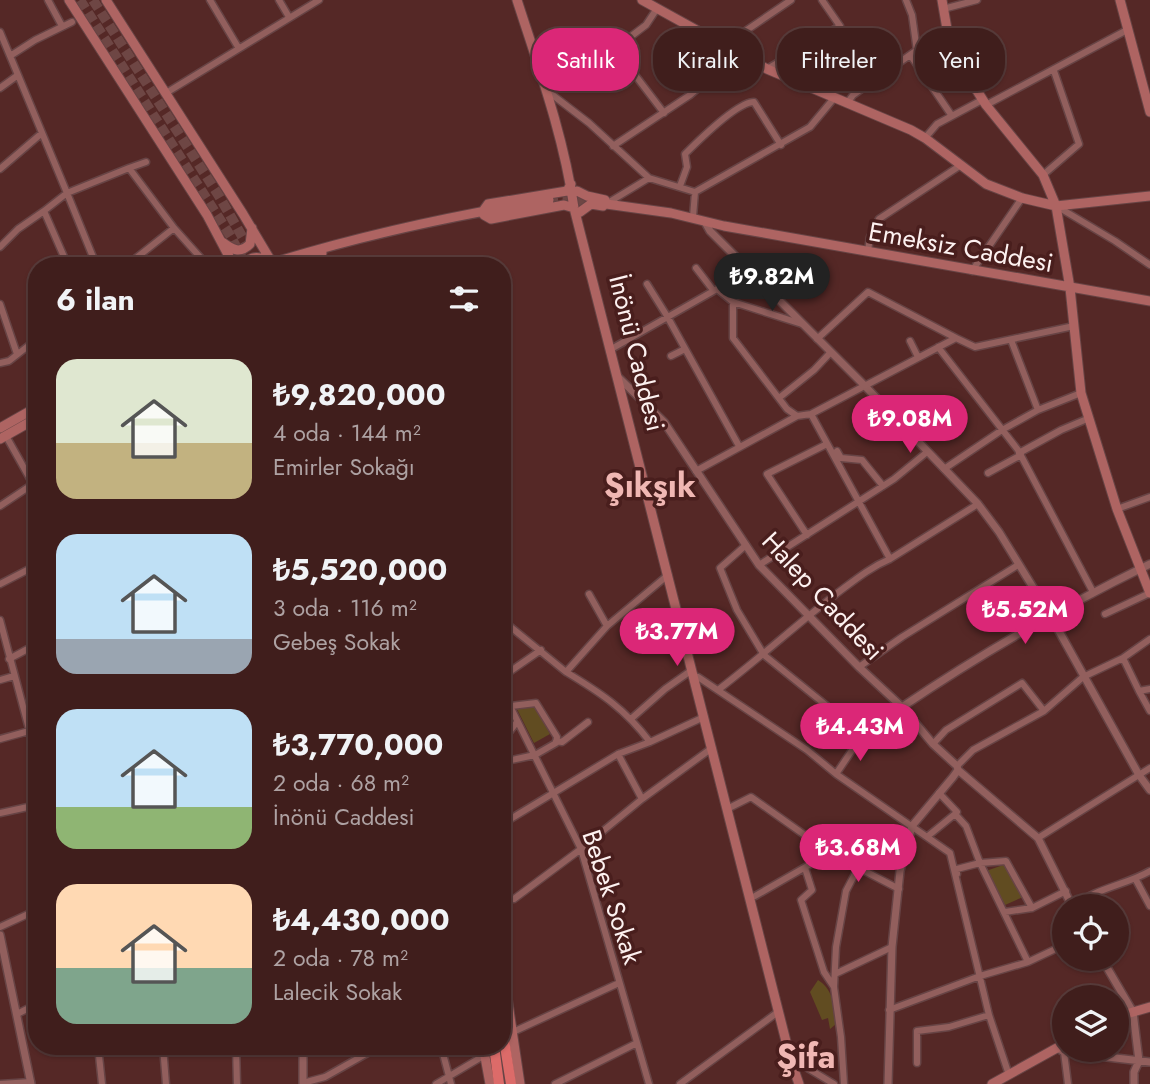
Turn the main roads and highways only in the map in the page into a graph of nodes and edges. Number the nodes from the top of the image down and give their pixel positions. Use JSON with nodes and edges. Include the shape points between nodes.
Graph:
{"nodes":[{"id":1,"x":69,"y":0,"type":"edge"},
{"id":2,"x":106,"y":0,"type":"edge"},
{"id":3,"x":519,"y":0,"type":"edge"},
{"id":4,"x":642,"y":0,"type":"edge"},
{"id":5,"x":1120,"y":0,"type":"edge"},
{"id":6,"x":943,"y":5,"type":"edge"},
{"id":7,"x":1150,"y":112,"type":"edge"},
{"id":8,"x":574,"y":188,"type":"junction"},
{"id":9,"x":561,"y":192,"type":"junction"},
{"id":10,"x":1150,"y":196,"type":"edge"},
{"id":11,"x":597,"y":202,"type":"junction"},
{"id":12,"x":564,"y":205,"type":"junction"},
{"id":13,"x":1056,"y":206,"type":"junction"},
{"id":14,"x":577,"y":210,"type":"junction"},
{"id":15,"x":483,"y":213,"type":"junction"},
{"id":16,"x":700,"y":220,"type":"junction"},
{"id":17,"x":252,"y":228,"type":"junction"},
{"id":18,"x":221,"y":241,"type":"junction"},
{"id":19,"x":229,"y":257,"type":"edge"},
{"id":20,"x":269,"y":257,"type":"edge"},
{"id":21,"x":295,"y":257,"type":"edge"},
{"id":22,"x":310,"y":257,"type":"edge"},
{"id":23,"x":1070,"y":288,"type":"junction"},
{"id":24,"x":1150,"y":302,"type":"edge"},
{"id":25,"x":621,"y":380,"type":"junction"},
{"id":26,"x":28,"y":414,"type":"edge"},
{"id":27,"x":28,"y":422,"type":"edge"},
{"id":28,"x":2,"y":434,"type":"edge"},
{"id":29,"x":1150,"y":593,"type":"edge"},
{"id":30,"x":695,"y":674,"type":"junction"},
{"id":31,"x":1150,"y":1007,"type":"edge"},
{"id":32,"x":1129,"y":1013,"type":"edge"},
{"id":33,"x":511,"y":1019,"type":"edge"},
{"id":34,"x":1052,"y":1053,"type":"edge"},
{"id":35,"x":485,"y":1055,"type":"edge"},
{"id":36,"x":495,"y":1055,"type":"edge"},
{"id":37,"x":506,"y":1055,"type":"edge"},
{"id":38,"x":1009,"y":1076,"type":"junction"},
{"id":39,"x":797,"y":1082,"type":"edge"},
{"id":40,"x":489,"y":1084,"type":"edge"},
{"id":41,"x":499,"y":1084,"type":"edge"},
{"id":42,"x":511,"y":1084,"type":"edge"},
{"id":43,"x":520,"y":1084,"type":"edge"},
{"id":44,"x":992,"y":1084,"type":"edge"},
{"id":45,"x":998,"y":1084,"type":"edge"}],
"edges":[{"from":1,"to":18,"type":"main road"},
{"from":2,"to":17,"type":"main road"},
{"from":3,"to":8,"type":"main road"},
{"from":3,"to":8,"type":"main road","name":"İnönü Caddesi","via":[[550,93]]},
{"from":4,"to":13,"type":"main road","via":[[767,69],[925,138],[986,184]]},
{"from":5,"to":7,"type":"main road"},
{"from":6,"to":13,"type":"main road","via":[[962,67],[984,103],[1043,175]]},
{"from":8,"to":9,"type":"main road"},
{"from":8,"to":11,"type":"main road","name":"Emeksiz Caddesi"},
{"from":8,"to":14,"type":"main road","name":"İnönü Caddesi"},
{"from":9,"to":12,"type":"main road"},
{"from":9,"to":15,"type":"main road","via":[[490,203]]},
{"from":10,"to":13,"type":"main road"},
{"from":11,"to":14,"type":"main road"},
{"from":11,"to":16,"type":"main road","name":"Emeksiz Caddesi"},
{"from":11,"to":16,"type":"main road","name":"Emeksiz Caddesi","via":[[682,212]]},
{"from":12,"to":14,"type":"main road"},
{"from":12,"to":15,"type":"main road","via":[[491,219]]},
{"from":13,"to":23,"type":"main road"},
{"from":14,"to":25,"type":"main road","name":"İnönü Caddesi"},
{"from":14,"to":25,"type":"main road","name":"İnönü Caddesi"},
{"from":15,"to":15,"type":"main road","via":[[550,201]]},
{"from":15,"to":21,"type":"main road","via":[[348,240]]},
{"from":15,"to":22,"type":"main road"},
{"from":16,"to":23,"type":"main road","name":"Emeksiz Caddesi"},
{"from":17,"to":18,"type":"main road","via":[[250,244],[242,251]]},
{"from":17,"to":20,"type":"main road"},
{"from":18,"to":19,"type":"main road"},
{"from":23,"to":24,"type":"main road","name":"Emeksiz Caddesi"},
{"from":23,"to":29,"type":"main road","via":[[1087,419]]},
{"from":25,"to":30,"type":"main road","name":"İnönü Caddesi"},
{"from":25,"to":30,"type":"main road","name":"İnönü Caddesi"},
{"from":26,"to":28,"type":"main road"},
{"from":27,"to":28,"type":"main road"},
{"from":30,"to":39,"type":"main road","name":"İnönü Caddesi"},
{"from":30,"to":39,"type":"main road","name":"İnönü Caddesi","via":[[755,896]]},
{"from":31,"to":32,"type":"main road"},
{"from":33,"to":43,"type":"main road"},
{"from":34,"to":38,"type":"main road"},
{"from":35,"to":40,"type":"main road"},
{"from":36,"to":41,"type":"highway"},
{"from":37,"to":42,"type":"highway"},
{"from":38,"to":44,"type":"main road"},
{"from":38,"to":45,"type":"main road"}]}
